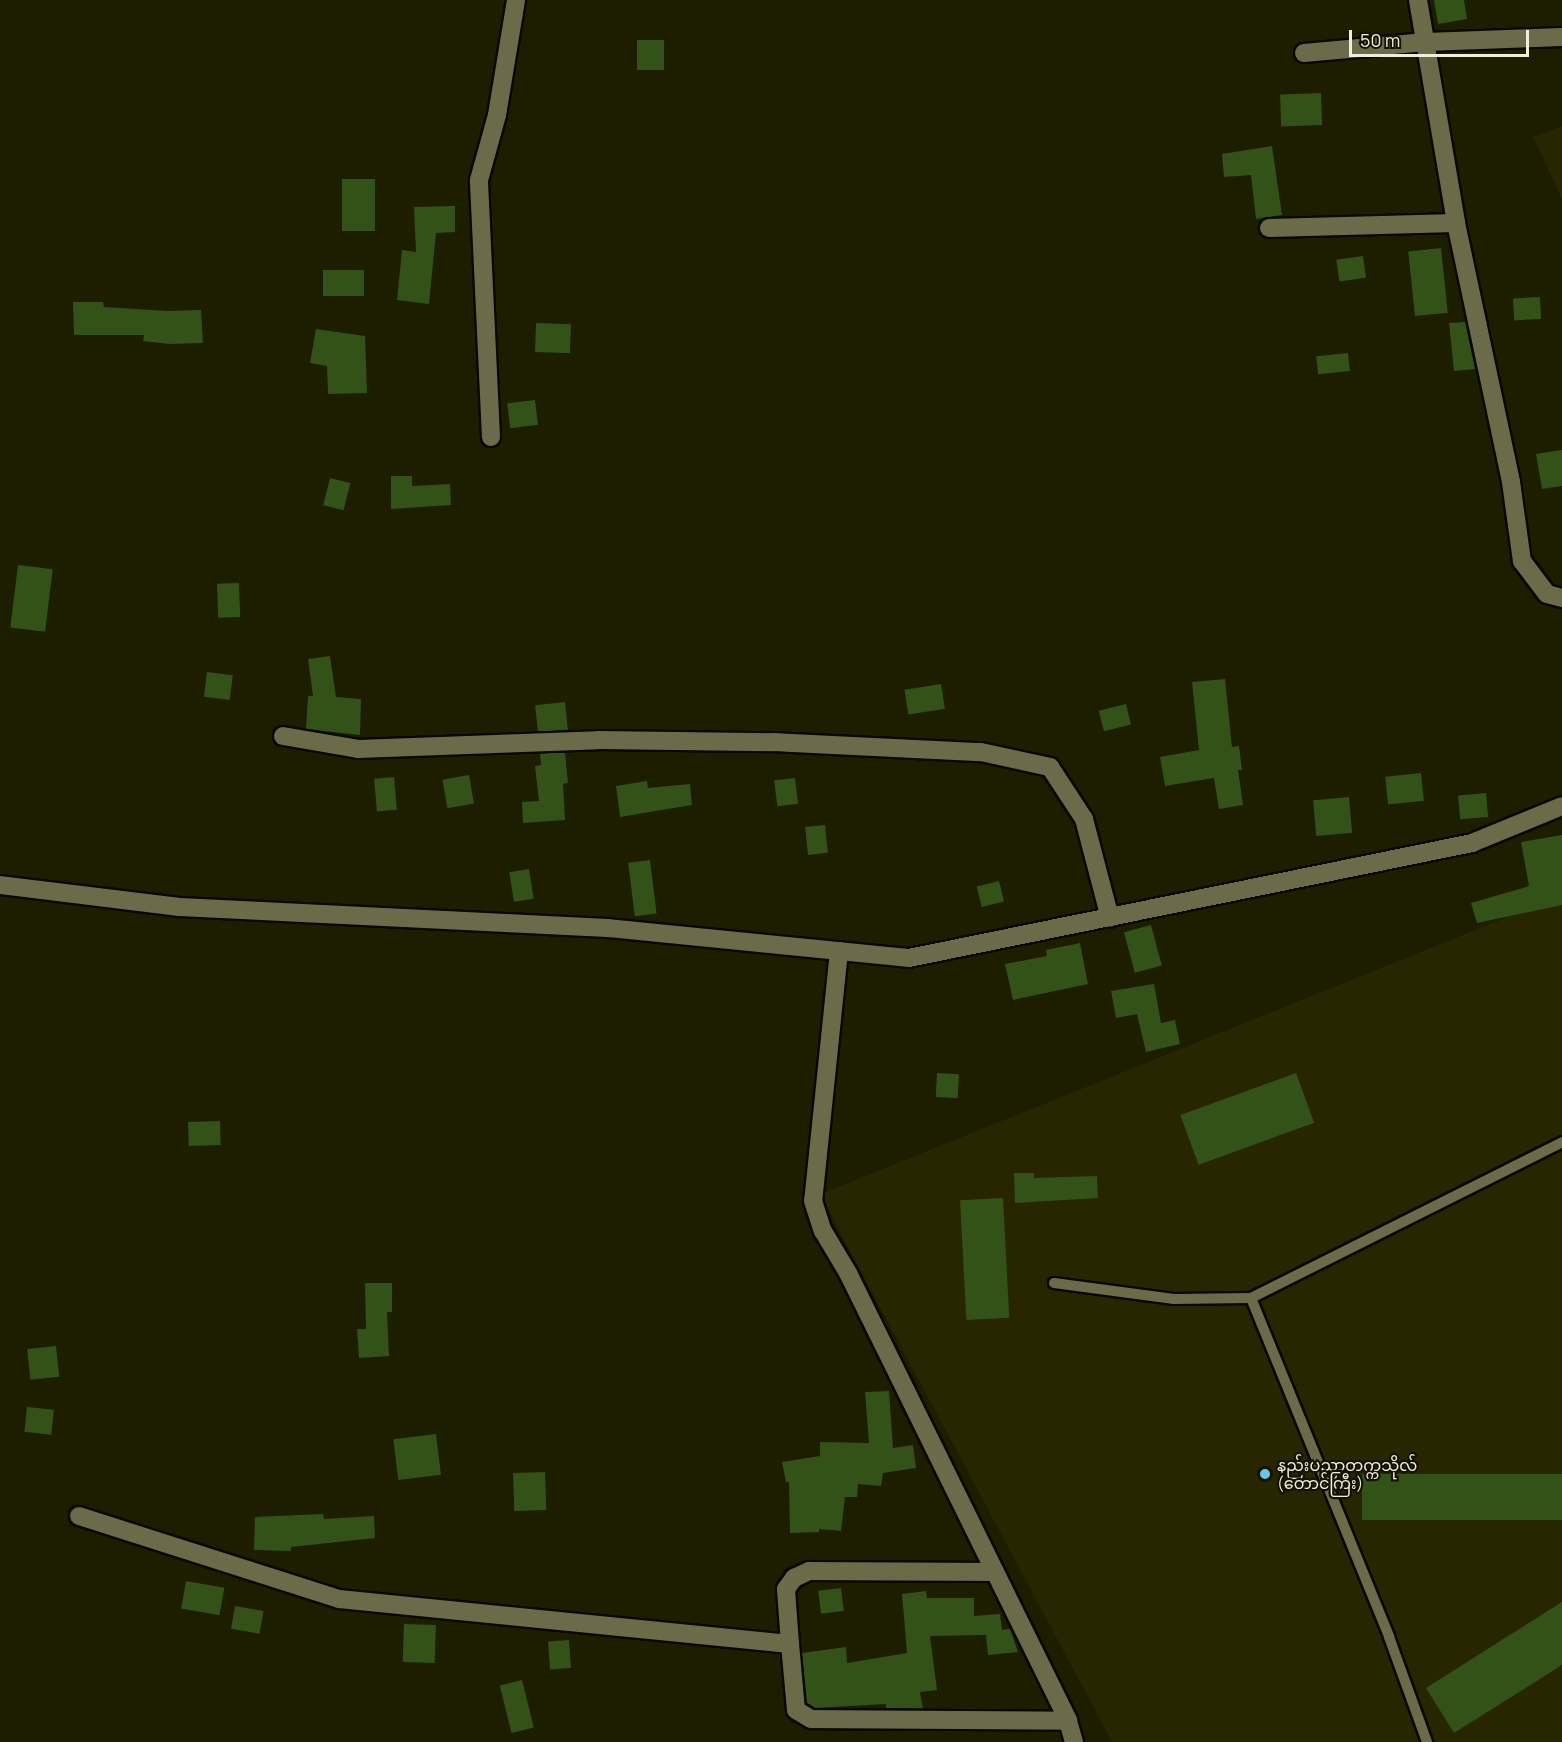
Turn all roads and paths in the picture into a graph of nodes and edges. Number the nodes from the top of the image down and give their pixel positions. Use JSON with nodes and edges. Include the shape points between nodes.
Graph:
{"nodes":[{"id":1,"x":516,"y":0,"type":"edge"},
{"id":2,"x":1418,"y":0,"type":"edge"},
{"id":3,"x":1562,"y":37,"type":"edge"},
{"id":4,"x":1426,"y":42,"type":"junction"},
{"id":5,"x":1304,"y":53,"type":"dead end"},
{"id":6,"x":1456,"y":223,"type":"junction"},
{"id":7,"x":1269,"y":228,"type":"dead end"},
{"id":8,"x":491,"y":437,"type":"dead end"},
{"id":9,"x":1562,"y":598,"type":"edge"},
{"id":10,"x":283,"y":736,"type":"dead end"},
{"id":11,"x":1562,"y":806,"type":"edge"},
{"id":12,"x":0,"y":885,"type":"edge"},
{"id":13,"x":1110,"y":918,"type":"junction"},
{"id":14,"x":839,"y":951,"type":"junction"},
{"id":15,"x":1562,"y":1142,"type":"edge"},
{"id":16,"x":1054,"y":1283,"type":"dead end"},
{"id":17,"x":1251,"y":1298,"type":"junction"},
{"id":18,"x":80,"y":1516,"type":"dead end"},
{"id":19,"x":995,"y":1572,"type":"junction"},
{"id":20,"x":790,"y":1644,"type":"junction"},
{"id":21,"x":1068,"y":1721,"type":"junction"},
{"id":22,"x":1074,"y":1742,"type":"edge"},
{"id":23,"x":1427,"y":1742,"type":"edge"}],
"edges":[{"from":1,"to":8,"type":"street","via":[[497,115],[479,180]]},
{"from":2,"to":4,"type":"street"},
{"from":3,"to":4,"type":"street"},
{"from":4,"to":5,"type":"street"},
{"from":4,"to":6,"type":"street"},
{"from":6,"to":7,"type":"street"},
{"from":6,"to":9,"type":"street","via":[[1511,482],[1522,561],[1547,594]]},
{"from":10,"to":13,"type":"street","via":[[358,749],[598,740],[773,741],[981,752],[1050,767],[1084,819]]},
{"from":11,"to":13,"type":"street","via":[[1472,843]]},
{"from":12,"to":14,"type":"street","via":[[179,907],[608,928]]},
{"from":13,"to":14,"type":"street","via":[[909,958]]},
{"from":14,"to":19,"type":"street","via":[[813,1201],[823,1232],[848,1273]]},
{"from":15,"to":17,"type":"lane"},
{"from":16,"to":17,"type":"lane","via":[[1174,1299]]},
{"from":17,"to":23,"type":"lane","via":[[1389,1636]]},
{"from":18,"to":20,"type":"street","via":[[339,1599]]},
{"from":19,"to":20,"type":"street","via":[[809,1571],[794,1578],[786,1589]]},
{"from":19,"to":21,"type":"street"},
{"from":20,"to":21,"type":"street","via":[[796,1710],[811,1719]]},
{"from":21,"to":22,"type":"street"}]}
